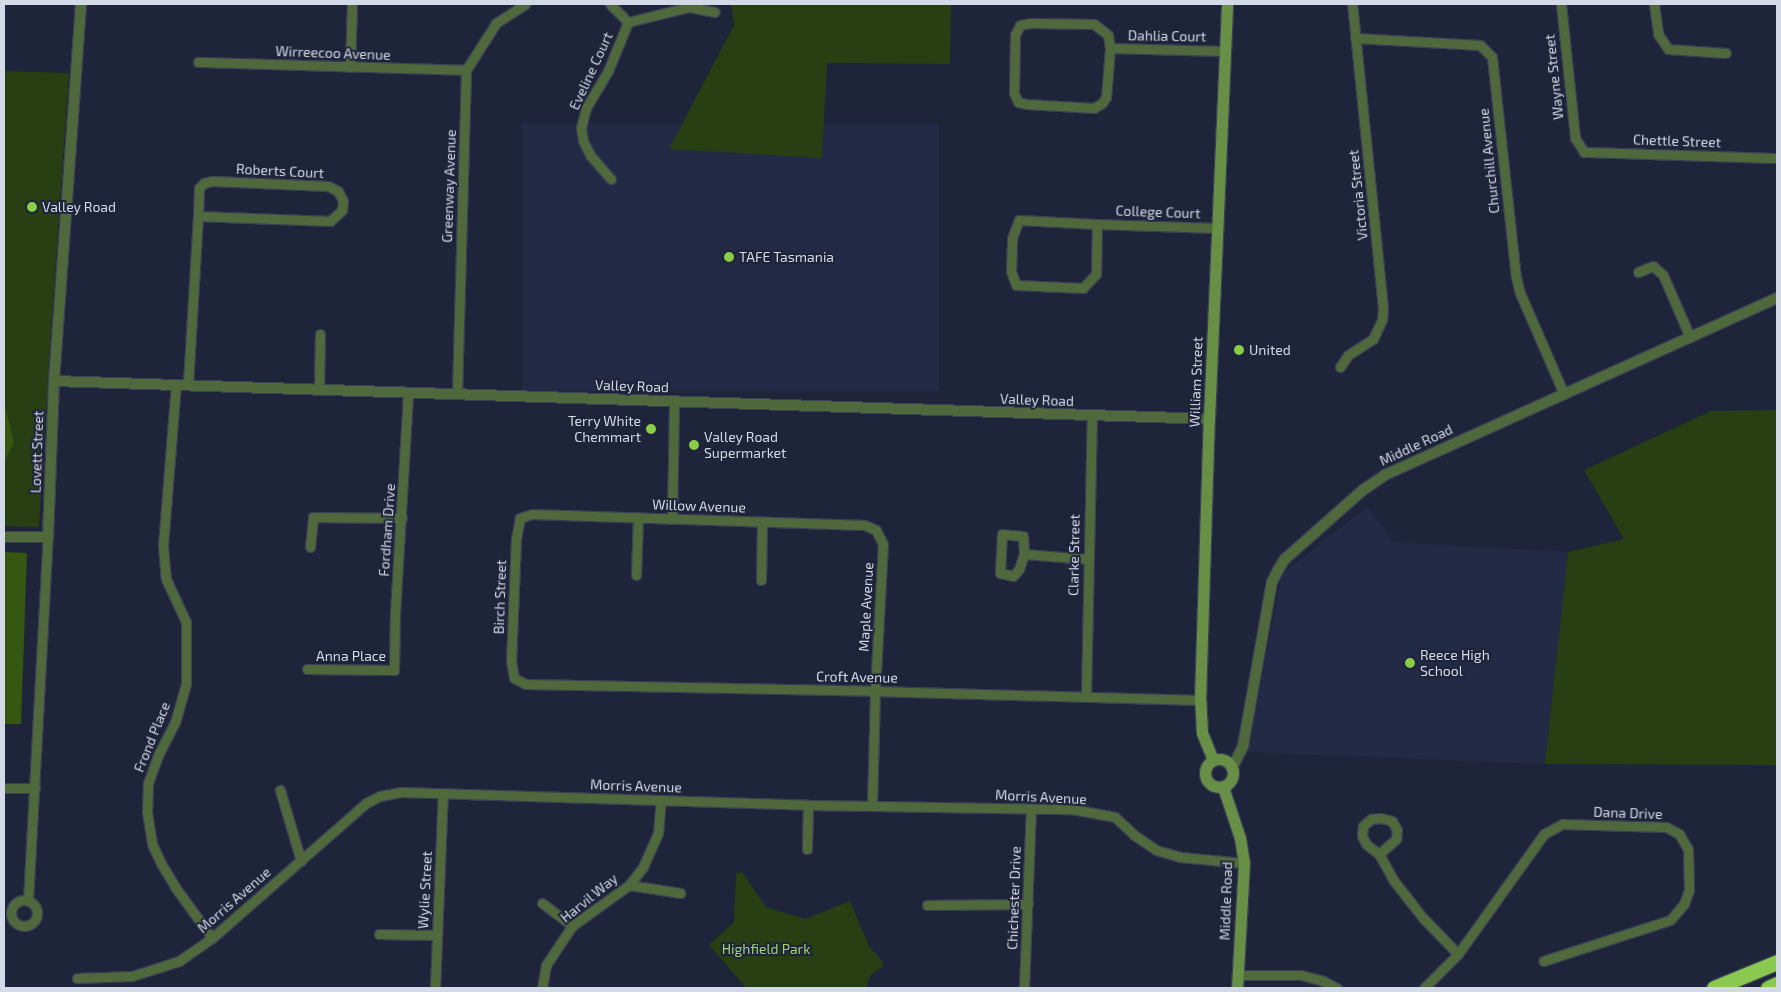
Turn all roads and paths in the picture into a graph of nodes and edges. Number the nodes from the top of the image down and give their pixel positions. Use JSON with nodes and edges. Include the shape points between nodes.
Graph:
{"nodes":[{"id":1,"x":81,"y":4,"type":"edge"},
{"id":2,"x":352,"y":4,"type":"edge"},
{"id":3,"x":525,"y":4,"type":"edge"},
{"id":4,"x":610,"y":4,"type":"edge"},
{"id":5,"x":1227,"y":4,"type":"edge"},
{"id":6,"x":1352,"y":4,"type":"edge"},
{"id":7,"x":1561,"y":4,"type":"edge"},
{"id":8,"x":1654,"y":4,"type":"edge"},
{"id":9,"x":715,"y":12,"type":"dead end"},
{"id":10,"x":628,"y":22,"type":"junction"},
{"id":11,"x":1356,"y":38,"type":"junction"},
{"id":12,"x":1110,"y":48,"type":"junction"},
{"id":13,"x":1224,"y":51,"type":"junction"},
{"id":14,"x":1726,"y":53,"type":"dead end"},
{"id":15,"x":198,"y":62,"type":"dead end"},
{"id":16,"x":350,"y":67,"type":"junction"},
{"id":17,"x":466,"y":70,"type":"junction"},
{"id":18,"x":1578,"y":146,"type":"joint"},
{"id":19,"x":1777,"y":158,"type":"edge"},
{"id":20,"x":611,"y":179,"type":"dead end"},
{"id":21,"x":198,"y":216,"type":"junction"},
{"id":22,"x":1097,"y":224,"type":"junction"},
{"id":23,"x":1217,"y":228,"type":"junction"},
{"id":24,"x":1638,"y":272,"type":"dead end"},
{"id":25,"x":1777,"y":298,"type":"edge"},
{"id":26,"x":320,"y":334,"type":"dead end"},
{"id":27,"x":1690,"y":338,"type":"junction"},
{"id":28,"x":1340,"y":367,"type":"dead end"},
{"id":29,"x":54,"y":381,"type":"junction"},
{"id":30,"x":176,"y":384,"type":"junction"},
{"id":31,"x":188,"y":384,"type":"junction"},
{"id":32,"x":319,"y":389,"type":"junction"},
{"id":33,"x":408,"y":392,"type":"junction"},
{"id":34,"x":457,"y":393,"type":"junction"},
{"id":35,"x":1564,"y":394,"type":"junction"},
{"id":36,"x":674,"y":401,"type":"junction"},
{"id":37,"x":1092,"y":415,"type":"junction"},
{"id":38,"x":1209,"y":419,"type":"junction"},
{"id":39,"x":402,"y":518,"type":"junction"},
{"id":40,"x":520,"y":518,"type":"joint"},
{"id":41,"x":638,"y":518,"type":"junction"},
{"id":42,"x":672,"y":518,"type":"junction"},
{"id":43,"x":762,"y":522,"type":"junction"},
{"id":44,"x":876,"y":530,"type":"joint"},
{"id":45,"x":4,"y":537,"type":"edge"},
{"id":46,"x":48,"y":537,"type":"junction"},
{"id":47,"x":310,"y":547,"type":"dead end"},
{"id":48,"x":1024,"y":554,"type":"junction"},
{"id":49,"x":1087,"y":559,"type":"junction"},
{"id":50,"x":636,"y":575,"type":"dead end"},
{"id":51,"x":761,"y":580,"type":"dead end"},
{"id":52,"x":307,"y":669,"type":"dead end"},
{"id":53,"x":394,"y":670,"type":"joint"},
{"id":54,"x":514,"y":678,"type":"joint"},
{"id":55,"x":875,"y":691,"type":"junction"},
{"id":56,"x":1086,"y":696,"type":"junction"},
{"id":57,"x":1200,"y":700,"type":"junction"},
{"id":58,"x":1213,"y":760,"type":"junction"},
{"id":59,"x":1232,"y":768,"type":"junction"},
{"id":60,"x":1223,"y":787,"type":"junction"},
{"id":61,"x":4,"y":788,"type":"edge"},
{"id":62,"x":35,"y":788,"type":"junction"},
{"id":63,"x":280,"y":790,"type":"dead end"},
{"id":64,"x":443,"y":793,"type":"junction"},
{"id":65,"x":661,"y":800,"type":"junction"},
{"id":66,"x":808,"y":804,"type":"junction"},
{"id":67,"x":872,"y":806,"type":"junction"},
{"id":68,"x":1031,"y":809,"type":"junction"},
{"id":69,"x":807,"y":849,"type":"dead end"},
{"id":70,"x":1380,"y":854,"type":"dead end"},
{"id":71,"x":301,"y":860,"type":"junction"},
{"id":72,"x":1244,"y":863,"type":"junction"},
{"id":73,"x":629,"y":885,"type":"junction"},
{"id":74,"x":680,"y":893,"type":"dead end"},
{"id":75,"x":28,"y":901,"type":"dead end"},
{"id":76,"x":542,"y":903,"type":"dead end"},
{"id":77,"x":1028,"y":904,"type":"junction"},
{"id":78,"x":927,"y":905,"type":"dead end"},
{"id":79,"x":572,"y":926,"type":"junction"},
{"id":80,"x":379,"y":934,"type":"dead end"},
{"id":81,"x":437,"y":935,"type":"junction"},
{"id":82,"x":212,"y":938,"type":"junction"},
{"id":83,"x":1458,"y":954,"type":"junction"},
{"id":84,"x":1543,"y":961,"type":"dead end"},
{"id":85,"x":1777,"y":962,"type":"edge"},
{"id":86,"x":1238,"y":975,"type":"junction"},
{"id":87,"x":77,"y":978,"type":"dead end"},
{"id":88,"x":1777,"y":984,"type":"edge"},
{"id":89,"x":435,"y":988,"type":"edge"},
{"id":90,"x":542,"y":988,"type":"edge"},
{"id":91,"x":1024,"y":988,"type":"edge"},
{"id":92,"x":1237,"y":988,"type":"edge"},
{"id":93,"x":1336,"y":988,"type":"edge"},
{"id":94,"x":1424,"y":988,"type":"edge"},
{"id":95,"x":1714,"y":988,"type":"edge"},
{"id":96,"x":1768,"y":988,"type":"edge"}],
"edges":[{"from":1,"to":29,"type":"street","name":"Lovett Street"},
{"from":2,"to":16,"type":"street"},
{"from":3,"to":17,"type":"street","via":[[496,23]]},
{"from":4,"to":10,"type":"street","name":"Eveline Court"},
{"from":5,"to":13,"type":"main road","name":"William Street"},
{"from":6,"to":11,"type":"street","name":"Victoria Street"},
{"from":7,"to":18,"type":"street","name":"Wayne Street","via":[[1574,138]]},
{"from":8,"to":14,"type":"street","via":[[1658,34],[1668,49]]},
{"from":9,"to":10,"type":"street","via":[[689,8]]},
{"from":10,"to":20,"type":"street","name":"Eveline Court","via":[[608,71],[586,108],[581,128],[590,155]]},
{"from":11,"to":28,"type":"street","name":"Victoria Street","via":[[1383,308],[1382,320],[1373,339],[1348,356]]},
{"from":11,"to":35,"type":"street","name":"Churchill Avenue","via":[[1480,44],[1492,57],[1516,277]]},
{"from":12,"to":12,"type":"street","name":"Dahlia Court","via":[[1106,97],[1102,104],[1094,108],[1018,102],[1014,93],[1015,34],[1020,25],[1031,22],[1094,24],[1108,35]]},
{"from":12,"to":13,"type":"street","name":"Dahlia Court"},
{"from":13,"to":23,"type":"main road","name":"William Street"},
{"from":15,"to":16,"type":"street","name":"Wirreecoo Avenue"},
{"from":16,"to":17,"type":"street","name":"Wirreecoo Avenue"},
{"from":17,"to":34,"type":"street","name":"Greenway Avenue"},
{"from":18,"to":19,"type":"street","name":"Chettle Street","via":[[1584,152]]},
{"from":21,"to":21,"type":"street","name":"Roberts Court","via":[[330,221],[342,210],[343,201],[338,191],[328,186],[213,181],[199,188]]},
{"from":21,"to":31,"type":"street","name":"Roberts Court"},
{"from":22,"to":22,"type":"street","name":"College Court","via":[[1096,274],[1083,288],[1016,285],[1011,271],[1012,238],[1018,220]]},
{"from":22,"to":23,"type":"street","name":"College Court"},
{"from":23,"to":38,"type":"main road","name":"William Street"},
{"from":24,"to":27,"type":"street","via":[[1653,266],[1663,275]]},
{"from":25,"to":27,"type":"street","name":"Middle Road"},
{"from":26,"to":32,"type":"street"},
{"from":27,"to":35,"type":"street","name":"Middle Road"},
{"from":29,"to":30,"type":"street","name":"Valley Road"},
{"from":29,"to":46,"type":"street","name":"Lovett Street"},
{"from":30,"to":31,"type":"street","name":"Valley Road"},
{"from":30,"to":82,"type":"street","name":"Frond Place","via":[[163,546],[166,579],[186,622],[186,684],[175,722],[148,784],[147,812],[152,844],[162,865]]},
{"from":31,"to":32,"type":"street","name":"Valley Road"},
{"from":32,"to":33,"type":"street","name":"Valley Road"},
{"from":33,"to":34,"type":"street","name":"Valley Road"},
{"from":33,"to":39,"type":"street","name":"Fordham Drive"},
{"from":34,"to":36,"type":"street","name":"Valley Road"},
{"from":35,"to":59,"type":"street","name":"Middle Road","via":[[1385,476],[1363,490],[1285,559],[1272,582],[1247,728],[1243,746]]},
{"from":36,"to":37,"type":"street","name":"Valley Road"},
{"from":36,"to":42,"type":"street"},
{"from":37,"to":38,"type":"street","name":"Valley Road"},
{"from":37,"to":49,"type":"street","name":"Clarke Street"},
{"from":38,"to":57,"type":"main road","name":"William Street"},
{"from":39,"to":47,"type":"street","via":[[313,517]]},
{"from":39,"to":53,"type":"street","name":"Fordham Drive"},
{"from":40,"to":41,"type":"street","name":"Willow Avenue","via":[[532,514]]},
{"from":40,"to":54,"type":"street","name":"Birch Street","via":[[516,538],[511,661]]},
{"from":41,"to":42,"type":"street","name":"Willow Avenue"},
{"from":41,"to":50,"type":"street"},
{"from":42,"to":43,"type":"street","name":"Willow Avenue"},
{"from":43,"to":44,"type":"street","name":"Willow Avenue","via":[[864,525]]},
{"from":43,"to":51,"type":"street"},
{"from":44,"to":55,"type":"street","name":"Maple Avenue","via":[[883,544]]},
{"from":45,"to":46,"type":"street"},
{"from":46,"to":62,"type":"street","name":"Lovett Street"},
{"from":48,"to":48,"type":"street","via":[[1013,576],[1000,573],[1002,534],[1023,536]]},
{"from":48,"to":49,"type":"street"},
{"from":49,"to":56,"type":"street","name":"Clarke Street"},
{"from":52,"to":53,"type":"street","name":"Anna Place"},
{"from":54,"to":55,"type":"street","name":"Croft Avenue","via":[[526,684]]},
{"from":55,"to":56,"type":"street","name":"Croft Avenue"},
{"from":55,"to":67,"type":"street","name":"Maple Avenue"},
{"from":56,"to":57,"type":"street","name":"Croft Avenue"},
{"from":57,"to":58,"type":"main road","name":"William Street","via":[[1202,733]]},
{"from":58,"to":59,"type":"main road","via":[[1226,761]]},
{"from":58,"to":60,"type":"main road","via":[[1206,766],[1204,776],[1213,787]]},
{"from":59,"to":60,"type":"main road","via":[[1232,778]]},
{"from":60,"to":72,"type":"main road","name":"Middle Road","via":[[1240,838]]},
{"from":61,"to":62,"type":"street"},
{"from":62,"to":75,"type":"street","name":"Lovett Street"},
{"from":63,"to":71,"type":"street"},
{"from":64,"to":65,"type":"street","name":"Morris Avenue"},
{"from":64,"to":71,"type":"street","name":"Morris Avenue","via":[[402,792],[380,796],[366,804]]},
{"from":64,"to":81,"type":"street","name":"Wylie Street"},
{"from":65,"to":66,"type":"street","name":"Morris Avenue"},
{"from":65,"to":73,"type":"street","name":"Harvil Way","via":[[658,832],[643,867]]},
{"from":66,"to":67,"type":"street","name":"Morris Avenue"},
{"from":66,"to":69,"type":"street"},
{"from":67,"to":68,"type":"street","name":"Morris Avenue"},
{"from":68,"to":72,"type":"street","name":"Morris Avenue","via":[[1072,809],[1115,817],[1156,850],[1180,857]]},
{"from":68,"to":77,"type":"street","name":"Chichester Drive"},
{"from":70,"to":83,"type":"street","via":[[1394,881],[1423,918]]},
{"from":71,"to":82,"type":"street","name":"Morris Avenue"},
{"from":72,"to":86,"type":"main road","name":"Middle Road"},
{"from":73,"to":74,"type":"street"},
{"from":73,"to":79,"type":"street","name":"Harvil Way"},
{"from":76,"to":79,"type":"street"},
{"from":77,"to":78,"type":"street"},
{"from":77,"to":91,"type":"street","name":"Chichester Drive"},
{"from":79,"to":90,"type":"street","name":"Harvil Way","via":[[546,965]]},
{"from":80,"to":81,"type":"street"},
{"from":81,"to":89,"type":"street","name":"Wylie Street"},
{"from":82,"to":87,"type":"street","name":"Morris Avenue","via":[[179,961],[132,976]]},
{"from":83,"to":84,"type":"street","name":"Dana Drive","via":[[1544,834],[1562,824],[1666,827],[1679,834],[1688,849],[1689,890],[1684,904],[1670,920]]},
{"from":83,"to":94,"type":"street","name":"Dana Drive"},
{"from":85,"to":95,"type":"highway"},
{"from":86,"to":92,"type":"main road","name":"Middle Road"},
{"from":86,"to":93,"type":"street","via":[[1301,976]]},
{"from":88,"to":96,"type":"highway"}]}
